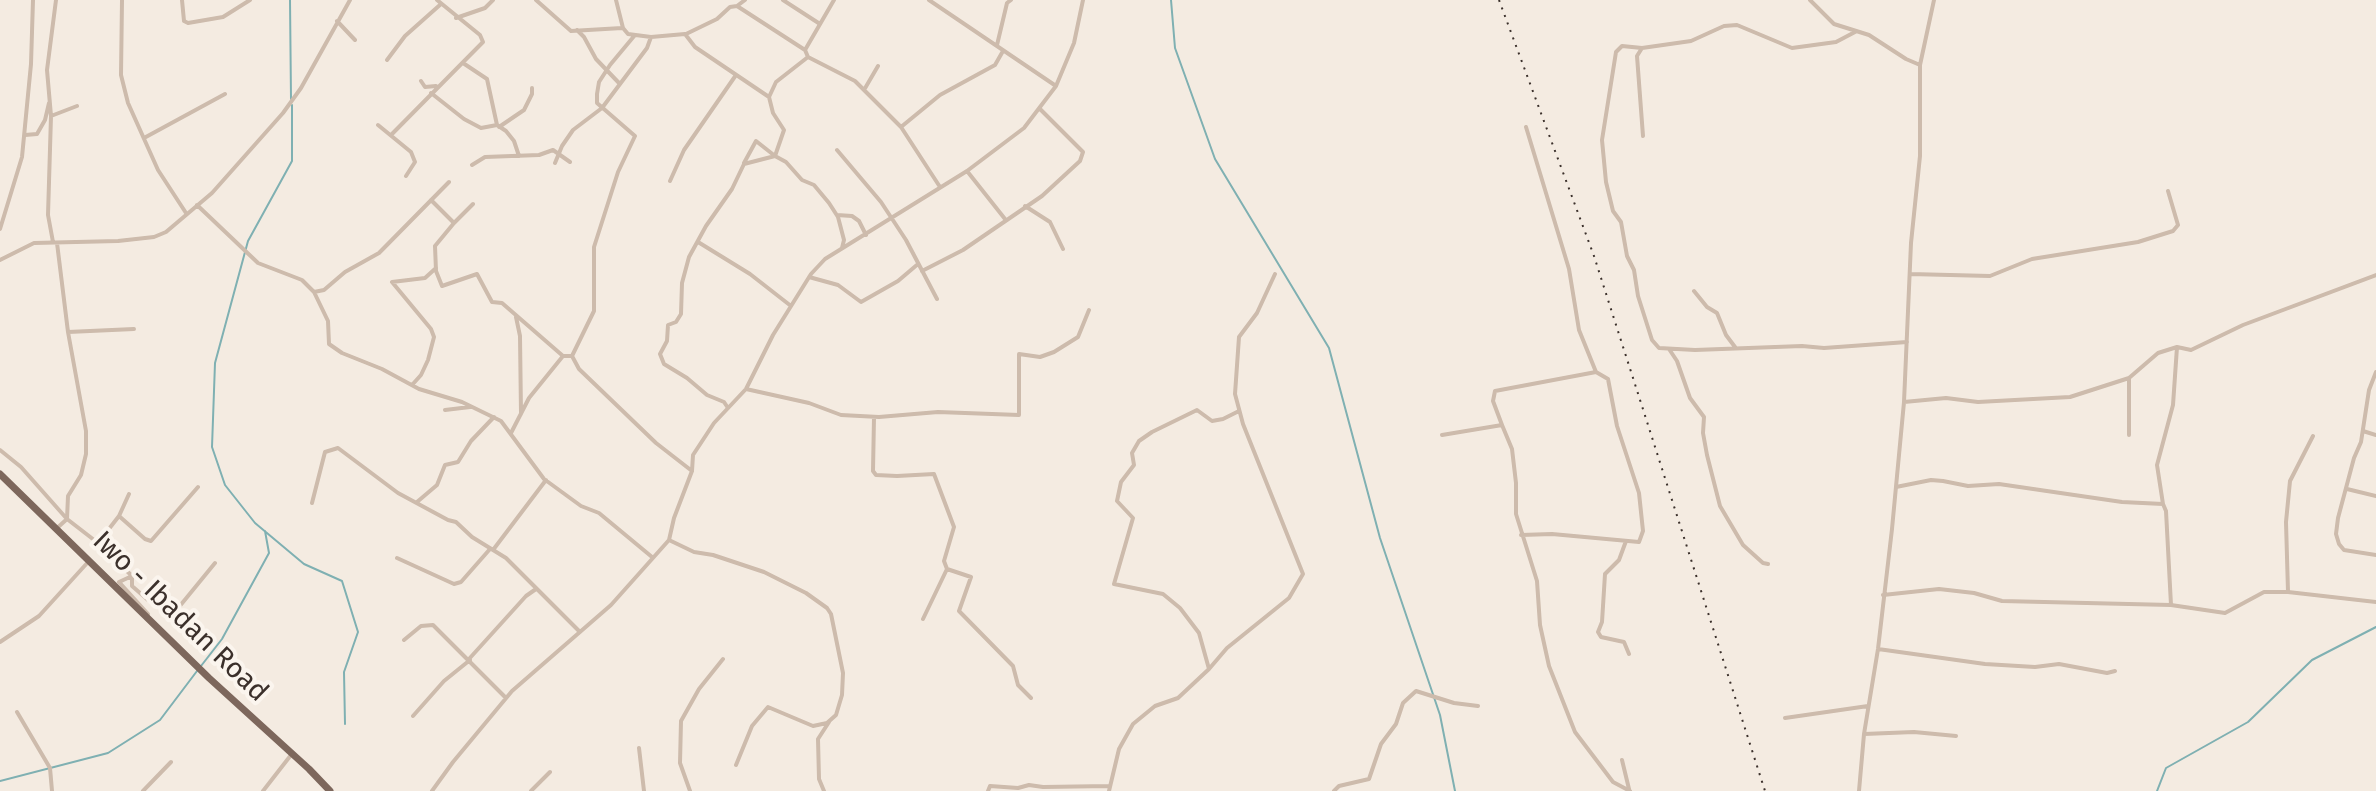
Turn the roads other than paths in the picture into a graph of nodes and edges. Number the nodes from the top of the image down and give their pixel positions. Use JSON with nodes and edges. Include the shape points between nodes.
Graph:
{"nodes":[{"id":1,"x":33,"y":0,"type":"edge"},
{"id":2,"x":56,"y":0,"type":"edge"},
{"id":3,"x":122,"y":0,"type":"edge"},
{"id":4,"x":182,"y":0,"type":"edge"},
{"id":5,"x":250,"y":0,"type":"edge"},
{"id":6,"x":350,"y":0,"type":"edge"},
{"id":7,"x":493,"y":0,"type":"edge"},
{"id":8,"x":536,"y":0,"type":"edge"},
{"id":9,"x":616,"y":0,"type":"edge"},
{"id":10,"x":745,"y":0,"type":"edge"},
{"id":11,"x":783,"y":0,"type":"edge"},
{"id":12,"x":834,"y":0,"type":"edge"},
{"id":13,"x":929,"y":0,"type":"edge"},
{"id":14,"x":1011,"y":0,"type":"edge"},
{"id":15,"x":1810,"y":0,"type":"edge"},
{"id":16,"x":1934,"y":0,"type":"edge"},
{"id":17,"x":1082,"y":1,"type":"edge"},
{"id":18,"x":439,"y":2,"type":"edge"},
{"id":19,"x":737,"y":6,"type":"junction"},
{"id":20,"x":456,"y":18,"type":"junction"},
{"id":21,"x":337,"y":21,"type":"junction"},
{"id":22,"x":820,"y":24,"type":"junction"},
{"id":23,"x":623,"y":28,"type":"junction"},
{"id":24,"x":577,"y":30,"type":"junction"},
{"id":25,"x":1855,"y":32,"type":"junction"},
{"id":26,"x":685,"y":34,"type":"junction"},
{"id":27,"x":635,"y":35,"type":"junction"},
{"id":28,"x":651,"y":37,"type":"junction"},
{"id":29,"x":355,"y":40,"type":"dead end"},
{"id":30,"x":997,"y":45,"type":"junction"},
{"id":31,"x":1642,"y":48,"type":"junction"},
{"id":32,"x":805,"y":50,"type":"junction"},
{"id":33,"x":1003,"y":51,"type":"junction"},
{"id":34,"x":808,"y":57,"type":"junction"},
{"id":35,"x":387,"y":60,"type":"dead end"},
{"id":36,"x":463,"y":63,"type":"junction"},
{"id":37,"x":1920,"y":65,"type":"junction"},
{"id":38,"x":878,"y":66,"type":"dead end"},
{"id":39,"x":607,"y":69,"type":"junction"},
{"id":40,"x":736,"y":75,"type":"junction"},
{"id":41,"x":421,"y":81,"type":"dead end"},
{"id":42,"x":619,"y":83,"type":"junction"},
{"id":43,"x":438,"y":86,"type":"junction"},
{"id":44,"x":1056,"y":86,"type":"junction"},
{"id":45,"x":532,"y":88,"type":"dead end"},
{"id":46,"x":864,"y":90,"type":"junction"},
{"id":47,"x":431,"y":93,"type":"junction"},
{"id":48,"x":225,"y":94,"type":"dead end"},
{"id":49,"x":769,"y":97,"type":"junction"},
{"id":50,"x":50,"y":98,"type":"junction"},
{"id":51,"x":77,"y":106,"type":"dead end"},
{"id":52,"x":602,"y":108,"type":"junction"},
{"id":53,"x":1040,"y":109,"type":"junction"},
{"id":54,"x":51,"y":116,"type":"junction"},
{"id":55,"x":378,"y":125,"type":"dead end"},
{"id":56,"x":498,"y":126,"type":"junction"},
{"id":57,"x":901,"y":127,"type":"junction"},
{"id":58,"x":1526,"y":127,"type":"dead end"},
{"id":59,"x":392,"y":134,"type":"junction"},
{"id":60,"x":25,"y":135,"type":"junction"},
{"id":61,"x":1643,"y":136,"type":"dead end"},
{"id":62,"x":144,"y":138,"type":"junction"},
{"id":63,"x":837,"y":150,"type":"dead end"},
{"id":64,"x":559,"y":154,"type":"junction"},
{"id":65,"x":519,"y":156,"type":"junction"},
{"id":66,"x":775,"y":156,"type":"junction"},
{"id":67,"x":570,"y":162,"type":"dead end"},
{"id":68,"x":555,"y":163,"type":"dead end"},
{"id":69,"x":744,"y":164,"type":"junction"},
{"id":70,"x":472,"y":165,"type":"dead end"},
{"id":71,"x":967,"y":171,"type":"junction"},
{"id":72,"x":406,"y":176,"type":"dead end"},
{"id":73,"x":670,"y":181,"type":"dead end"},
{"id":74,"x":449,"y":182,"type":"dead end"},
{"id":75,"x":940,"y":187,"type":"junction"},
{"id":76,"x":2168,"y":191,"type":"dead end"},
{"id":77,"x":431,"y":200,"type":"junction"},
{"id":78,"x":473,"y":204,"type":"dead end"},
{"id":79,"x":197,"y":205,"type":"junction"},
{"id":80,"x":1025,"y":206,"type":"junction"},
{"id":81,"x":186,"y":213,"type":"junction"},
{"id":82,"x":838,"y":217,"type":"junction"},
{"id":83,"x":891,"y":218,"type":"junction"},
{"id":84,"x":1006,"y":220,"type":"junction"},
{"id":85,"x":454,"y":223,"type":"junction"},
{"id":86,"x":0,"y":229,"type":"edge"},
{"id":87,"x":866,"y":236,"type":"junction"},
{"id":88,"x":698,"y":242,"type":"junction"},
{"id":89,"x":55,"y":243,"type":"junction"},
{"id":90,"x":1063,"y":249,"type":"dead end"},
{"id":91,"x":841,"y":250,"type":"junction"},
{"id":92,"x":0,"y":260,"type":"edge"},
{"id":93,"x":918,"y":264,"type":"junction"},
{"id":94,"x":436,"y":268,"type":"junction"},
{"id":95,"x":922,"y":271,"type":"junction"},
{"id":96,"x":1275,"y":274,"type":"dead end"},
{"id":97,"x":1910,"y":274,"type":"junction"},
{"id":98,"x":2376,"y":275,"type":"edge"},
{"id":99,"x":809,"y":277,"type":"junction"},
{"id":100,"x":1694,"y":291,"type":"dead end"},
{"id":101,"x":314,"y":292,"type":"junction"},
{"id":102,"x":937,"y":299,"type":"dead end"},
{"id":103,"x":791,"y":306,"type":"junction"},
{"id":104,"x":1089,"y":310,"type":"dead end"},
{"id":105,"x":516,"y":317,"type":"junction"},
{"id":106,"x":134,"y":329,"type":"dead end"},
{"id":107,"x":68,"y":332,"type":"junction"},
{"id":108,"x":1908,"y":342,"type":"junction"},
{"id":109,"x":2177,"y":347,"type":"junction"},
{"id":110,"x":1669,"y":349,"type":"junction"},
{"id":111,"x":1737,"y":349,"type":"junction"},
{"id":112,"x":563,"y":356,"type":"junction"},
{"id":113,"x":572,"y":356,"type":"junction"},
{"id":114,"x":1596,"y":372,"type":"junction"},
{"id":115,"x":2376,"y":372,"type":"edge"},
{"id":116,"x":2129,"y":378,"type":"junction"},
{"id":117,"x":412,"y":385,"type":"junction"},
{"id":118,"x":746,"y":389,"type":"junction"},
{"id":119,"x":1904,"y":402,"type":"junction"},
{"id":120,"x":473,"y":407,"type":"junction"},
{"id":121,"x":728,"y":408,"type":"junction"},
{"id":122,"x":445,"y":410,"type":"dead end"},
{"id":123,"x":1239,"y":411,"type":"junction"},
{"id":124,"x":521,"y":414,"type":"junction"},
{"id":125,"x":494,"y":417,"type":"junction"},
{"id":126,"x":874,"y":417,"type":"junction"},
{"id":127,"x":1502,"y":425,"type":"junction"},
{"id":128,"x":2363,"y":431,"type":"junction"},
{"id":129,"x":511,"y":433,"type":"junction"},
{"id":130,"x":1442,"y":435,"type":"dead end"},
{"id":131,"x":2129,"y":435,"type":"dead end"},
{"id":132,"x":2376,"y":435,"type":"edge"},
{"id":133,"x":2313,"y":436,"type":"dead end"},
{"id":134,"x":0,"y":450,"type":"edge"},
{"id":135,"x":692,"y":471,"type":"junction"},
{"id":136,"x":0,"y":474,"type":"edge"},
{"id":137,"x":546,"y":480,"type":"junction"},
{"id":138,"x":198,"y":487,"type":"dead end"},
{"id":139,"x":1896,"y":487,"type":"junction"},
{"id":140,"x":2347,"y":489,"type":"junction"},
{"id":141,"x":129,"y":494,"type":"dead end"},
{"id":142,"x":2376,"y":496,"type":"edge"},
{"id":143,"x":417,"y":502,"type":"junction"},
{"id":144,"x":312,"y":503,"type":"dead end"},
{"id":145,"x":2163,"y":504,"type":"junction"},
{"id":146,"x":119,"y":516,"type":"junction"},
{"id":147,"x":67,"y":519,"type":"junction"},
{"id":148,"x":56,"y":529,"type":"junction"},
{"id":149,"x":1521,"y":535,"type":"junction"},
{"id":150,"x":669,"y":540,"type":"junction"},
{"id":151,"x":1626,"y":541,"type":"junction"},
{"id":152,"x":98,"y":543,"type":"junction"},
{"id":153,"x":492,"y":550,"type":"junction"},
{"id":154,"x":2376,"y":555,"type":"edge"},
{"id":155,"x":652,"y":557,"type":"junction"},
{"id":156,"x":397,"y":558,"type":"dead end"},
{"id":157,"x":89,"y":561,"type":"junction"},
{"id":158,"x":215,"y":563,"type":"dead end"},
{"id":159,"x":1768,"y":564,"type":"dead end"},
{"id":160,"x":947,"y":569,"type":"junction"},
{"id":161,"x":132,"y":576,"type":"junction"},
{"id":162,"x":536,"y":589,"type":"junction"},
{"id":163,"x":2288,"y":592,"type":"junction"},
{"id":164,"x":1883,"y":595,"type":"junction"},
{"id":165,"x":2376,"y":602,"type":"edge"},
{"id":166,"x":2171,"y":605,"type":"junction"},
{"id":167,"x":923,"y":619,"type":"dead end"},
{"id":168,"x":579,"y":631,"type":"junction"},
{"id":169,"x":404,"y":640,"type":"dead end"},
{"id":170,"x":0,"y":642,"type":"edge"},
{"id":171,"x":1878,"y":649,"type":"junction"},
{"id":172,"x":1629,"y":654,"type":"dead end"},
{"id":173,"x":723,"y":659,"type":"dead end"},
{"id":174,"x":191,"y":660,"type":"junction"},
{"id":175,"x":469,"y":660,"type":"junction"},
{"id":176,"x":1209,"y":669,"type":"junction"},
{"id":177,"x":2115,"y":671,"type":"dead end"},
{"id":178,"x":506,"y":698,"type":"junction"},
{"id":179,"x":1031,"y":698,"type":"dead end"},
{"id":180,"x":1478,"y":706,"type":"dead end"},
{"id":181,"x":1868,"y":706,"type":"junction"},
{"id":182,"x":17,"y":712,"type":"dead end"},
{"id":183,"x":413,"y":716,"type":"dead end"},
{"id":184,"x":1785,"y":718,"type":"dead end"},
{"id":185,"x":830,"y":721,"type":"junction"},
{"id":186,"x":1864,"y":734,"type":"junction"},
{"id":187,"x":1956,"y":736,"type":"dead end"},
{"id":188,"x":639,"y":748,"type":"dead end"},
{"id":189,"x":292,"y":754,"type":"junction"},
{"id":190,"x":1622,"y":760,"type":"dead end"},
{"id":191,"x":171,"y":762,"type":"dead end"},
{"id":192,"x":736,"y":765,"type":"dead end"},
{"id":193,"x":550,"y":772,"type":"dead end"},
{"id":194,"x":322,"y":784,"type":"junction"},
{"id":195,"x":1109,"y":788,"type":"edge"},
{"id":196,"x":52,"y":791,"type":"edge"},
{"id":197,"x":143,"y":791,"type":"edge"},
{"id":198,"x":263,"y":791,"type":"edge"},
{"id":199,"x":315,"y":791,"type":"edge"},
{"id":200,"x":330,"y":791,"type":"edge"},
{"id":201,"x":432,"y":791,"type":"edge"},
{"id":202,"x":531,"y":791,"type":"edge"},
{"id":203,"x":644,"y":791,"type":"edge"},
{"id":204,"x":690,"y":791,"type":"edge"},
{"id":205,"x":824,"y":791,"type":"edge"},
{"id":206,"x":988,"y":791,"type":"edge"},
{"id":207,"x":1334,"y":791,"type":"edge"},
{"id":208,"x":1630,"y":791,"type":"edge"},
{"id":209,"x":1859,"y":791,"type":"edge"}],
"edges":[{"from":1,"to":60,"type":"street"},
{"from":2,"to":50,"type":"street","via":[[47,70]]},
{"from":3,"to":62,"type":"street","via":[[121,75]]},
{"from":4,"to":5,"type":"street","via":[[188,23],[223,17]]},
{"from":6,"to":21,"type":"street"},
{"from":7,"to":20,"type":"street"},
{"from":8,"to":24,"type":"street","via":[[571,31]]},
{"from":9,"to":23,"type":"street"},
{"from":10,"to":19,"type":"street"},
{"from":11,"to":22,"type":"street"},
{"from":12,"to":22,"type":"street"},
{"from":13,"to":30,"type":"street"},
{"from":14,"to":30,"type":"street"},
{"from":15,"to":25,"type":"street","via":[[1834,24]]},
{"from":16,"to":37,"type":"street"},
{"from":17,"to":44,"type":"street","via":[[1074,43]]},
{"from":18,"to":20,"type":"street"},
{"from":18,"to":35,"type":"street"},
{"from":19,"to":26,"type":"street"},
{"from":19,"to":32,"type":"street"},
{"from":20,"to":36,"type":"street","via":[[483,42]]},
{"from":21,"to":29,"type":"street"},
{"from":21,"to":79,"type":"street","via":[[283,113]]},
{"from":22,"to":32,"type":"street"},
{"from":23,"to":24,"type":"street"},
{"from":23,"to":27,"type":"street"},
{"from":24,"to":39,"type":"street"},
{"from":25,"to":31,"type":"street","via":[[1836,42],[1792,48],[1737,25],[1691,41]]},
{"from":25,"to":37,"type":"street"},
{"from":26,"to":28,"type":"street"},
{"from":26,"to":40,"type":"street"},
{"from":27,"to":28,"type":"street"},
{"from":27,"to":39,"type":"street"},
{"from":28,"to":42,"type":"street"},
{"from":30,"to":33,"type":"street"},
{"from":31,"to":61,"type":"street","via":[[1637,56]]},
{"from":31,"to":110,"type":"street","via":[[1622,46],[1616,52],[1602,140],[1613,211],[1621,222],[1652,340]]},
{"from":32,"to":34,"type":"street"},
{"from":33,"to":44,"type":"street"},
{"from":33,"to":57,"type":"street","via":[[995,65],[940,95]]},
{"from":34,"to":46,"type":"street"},
{"from":34,"to":49,"type":"street","via":[[776,82]]},
{"from":36,"to":43,"type":"street"},
{"from":36,"to":56,"type":"street","via":[[487,79]]},
{"from":37,"to":97,"type":"street","via":[[1920,156]]},
{"from":38,"to":46,"type":"street"},
{"from":39,"to":42,"type":"street"},
{"from":39,"to":52,"type":"street","via":[[597,94]]},
{"from":40,"to":49,"type":"street"},
{"from":40,"to":73,"type":"street","via":[[684,150]]},
{"from":41,"to":43,"type":"street","via":[[425,87]]},
{"from":42,"to":52,"type":"street"},
{"from":43,"to":47,"type":"street"},
{"from":44,"to":53,"type":"street"},
{"from":45,"to":56,"type":"street","via":[[524,110]]},
{"from":46,"to":57,"type":"street"},
{"from":47,"to":56,"type":"street","via":[[481,128]]},
{"from":47,"to":59,"type":"street"},
{"from":48,"to":62,"type":"street"},
{"from":49,"to":66,"type":"street","via":[[784,130]]},
{"from":50,"to":54,"type":"street"},
{"from":50,"to":60,"type":"street","via":[[37,134]]},
{"from":51,"to":54,"type":"street"},
{"from":52,"to":64,"type":"street","via":[[573,130]]},
{"from":52,"to":113,"type":"street","via":[[635,136],[594,247],[594,311]]},
{"from":53,"to":71,"type":"street","via":[[1024,128]]},
{"from":53,"to":80,"type":"street","via":[[1083,156]]},
{"from":54,"to":89,"type":"street","via":[[48,215]]},
{"from":55,"to":59,"type":"street"},
{"from":56,"to":65,"type":"street","via":[[514,141]]},
{"from":57,"to":75,"type":"street"},
{"from":58,"to":114,"type":"street","via":[[1569,269],[1579,330]]},
{"from":59,"to":72,"type":"street","via":[[415,162]]},
{"from":60,"to":86,"type":"street"},
{"from":62,"to":81,"type":"street"},
{"from":63,"to":83,"type":"street"},
{"from":64,"to":65,"type":"street","via":[[553,150]]},
{"from":64,"to":67,"type":"street"},
{"from":64,"to":68,"type":"street"},
{"from":65,"to":70,"type":"street","via":[[485,157]]},
{"from":66,"to":69,"type":"street"},
{"from":66,"to":69,"type":"street","via":[[756,141]]},
{"from":66,"to":82,"type":"street","via":[[814,185]]},
{"from":69,"to":88,"type":"street"},
{"from":71,"to":75,"type":"street"},
{"from":71,"to":84,"type":"street"},
{"from":74,"to":77,"type":"street"},
{"from":75,"to":83,"type":"street"},
{"from":76,"to":97,"type":"street","via":[[2178,225],[2173,231],[2032,259],[1990,276]]},
{"from":77,"to":85,"type":"street"},
{"from":77,"to":101,"type":"street","via":[[379,253]]},
{"from":78,"to":85,"type":"street"},
{"from":79,"to":81,"type":"street"},
{"from":79,"to":101,"type":"street","via":[[258,263],[302,280]]},
{"from":80,"to":84,"type":"street"},
{"from":80,"to":90,"type":"street","via":[[1050,222]]},
{"from":81,"to":89,"type":"street","via":[[154,237]]},
{"from":82,"to":87,"type":"street","via":[[859,221]]},
{"from":82,"to":91,"type":"street"},
{"from":83,"to":87,"type":"street"},
{"from":83,"to":93,"type":"street"},
{"from":84,"to":95,"type":"street"},
{"from":85,"to":94,"type":"street","via":[[435,246]]},
{"from":87,"to":91,"type":"street"},
{"from":88,"to":103,"type":"street"},
{"from":88,"to":121,"type":"street","via":[[682,283],[681,314],[668,325],[660,359]]},
{"from":89,"to":92,"type":"street","via":[[34,243]]},
{"from":89,"to":107,"type":"street"},
{"from":91,"to":99,"type":"street"},
{"from":93,"to":95,"type":"street"},
{"from":93,"to":99,"type":"street","via":[[861,302],[838,285]]},
{"from":94,"to":105,"type":"street","via":[[442,286],[477,274],[492,302],[502,303]]},
{"from":94,"to":117,"type":"street","via":[[425,278],[392,282],[434,337],[428,360]]},
{"from":95,"to":102,"type":"street"},
{"from":96,"to":123,"type":"street","via":[[1239,337]]},
{"from":97,"to":108,"type":"street"},
{"from":98,"to":109,"type":"street","via":[[2191,350]]},
{"from":99,"to":103,"type":"street"},
{"from":100,"to":111,"type":"street","via":[[1720,317]]},
{"from":101,"to":117,"type":"street","via":[[328,321],[329,344]]},
{"from":103,"to":118,"type":"street"},
{"from":104,"to":126,"type":"street","via":[[1078,337],[1040,357],[1019,354],[1019,415],[938,412]]},
{"from":105,"to":112,"type":"street"},
{"from":105,"to":124,"type":"street"},
{"from":106,"to":107,"type":"street"},
{"from":107,"to":147,"type":"street","via":[[86,454],[68,496]]},
{"from":108,"to":111,"type":"street"},
{"from":108,"to":119,"type":"street"},
{"from":109,"to":116,"type":"street","via":[[2158,353]]},
{"from":109,"to":145,"type":"street","via":[[2173,405],[2157,465]]},
{"from":110,"to":111,"type":"street"},
{"from":110,"to":159,"type":"street","via":[[1704,417],[1720,506],[1743,545]]},
{"from":112,"to":113,"type":"street"},
{"from":112,"to":124,"type":"street"},
{"from":113,"to":135,"type":"street","via":[[656,443]]},
{"from":114,"to":127,"type":"street","via":[[1495,391]]},
{"from":114,"to":151,"type":"street","via":[[1608,379],[1639,493],[1642,537],[1639,542]]},
{"from":115,"to":128,"type":"street"},
{"from":116,"to":119,"type":"street","via":[[2070,397]]},
{"from":116,"to":131,"type":"street"},
{"from":117,"to":120,"type":"street"},
{"from":118,"to":121,"type":"street"},
{"from":118,"to":126,"type":"street","via":[[841,415]]},
{"from":119,"to":139,"type":"street"},
{"from":120,"to":122,"type":"street"},
{"from":120,"to":125,"type":"street"},
{"from":121,"to":135,"type":"street","via":[[701,440]]},
{"from":123,"to":176,"type":"street","via":[[1303,574],[1289,598]]},
{"from":123,"to":176,"type":"street","via":[[1212,421],[1197,410],[1139,441],[1117,501],[1133,518],[1114,584],[1163,594],[1180,608],[1199,633]]},
{"from":124,"to":129,"type":"street"},
{"from":125,"to":129,"type":"street"},
{"from":125,"to":143,"type":"street","via":[[458,462],[445,465],[437,485]]},
{"from":126,"to":160,"type":"street","via":[[871,456],[876,475],[934,474],[954,527],[944,561]]},
{"from":127,"to":130,"type":"street"},
{"from":127,"to":149,"type":"street","via":[[1512,449]]},
{"from":128,"to":132,"type":"street"},
{"from":128,"to":140,"type":"street"},
{"from":129,"to":137,"type":"street"},
{"from":133,"to":163,"type":"street","via":[[2290,481]]},
{"from":134,"to":147,"type":"street"},
{"from":135,"to":150,"type":"street"},
{"from":136,"to":148,"type":"main road","name":"Iwo - Ibadan Road"},
{"from":137,"to":153,"type":"street"},
{"from":137,"to":155,"type":"street","via":[[599,513]]},
{"from":138,"to":146,"type":"street","via":[[151,541]]},
{"from":139,"to":145,"type":"street","via":[[1943,481],[1999,484]]},
{"from":139,"to":164,"type":"street"},
{"from":140,"to":142,"type":"street"},
{"from":140,"to":154,"type":"street","via":[[2338,518],[2339,544],[2344,550]]},
{"from":141,"to":146,"type":"street"},
{"from":143,"to":144,"type":"street","via":[[335,448],[325,452]]},
{"from":143,"to":153,"type":"street","via":[[456,522]]},
{"from":145,"to":166,"type":"street"},
{"from":146,"to":152,"type":"street"},
{"from":147,"to":148,"type":"street"},
{"from":147,"to":152,"type":"street"},
{"from":148,"to":157,"type":"main road","name":"Iwo - Ibadan Road"},
{"from":149,"to":151,"type":"street"},
{"from":149,"to":208,"type":"street","via":[[1537,581],[1549,666],[1568,719],[1613,782]]},
{"from":150,"to":155,"type":"street"},
{"from":150,"to":185,"type":"street","via":[[764,572],[827,608],[844,683]]},
{"from":151,"to":172,"type":"street","via":[[1623,554],[1605,574],[1598,632],[1624,642]]},
{"from":152,"to":161,"type":"street"},
{"from":153,"to":156,"type":"street","via":[[454,584]]},
{"from":153,"to":162,"type":"street"},
{"from":155,"to":168,"type":"street","via":[[611,605]]},
{"from":157,"to":170,"type":"street","via":[[39,616]]},
{"from":157,"to":174,"type":"main road","name":"Iwo - Ibadan Road"},
{"from":158,"to":161,"type":"street","via":[[173,611],[148,600],[132,586]]},
{"from":160,"to":167,"type":"street"},
{"from":160,"to":179,"type":"street","via":[[971,577],[959,611],[1013,666],[1018,685]]},
{"from":161,"to":174,"type":"street","via":[[119,582]]},
{"from":162,"to":168,"type":"street"},
{"from":162,"to":175,"type":"street"},
{"from":163,"to":165,"type":"street"},
{"from":163,"to":166,"type":"street","via":[[2264,592],[2225,613]]},
{"from":164,"to":166,"type":"street","via":[[1939,589],[2002,601]]},
{"from":164,"to":171,"type":"street"},
{"from":168,"to":178,"type":"street"},
{"from":169,"to":175,"type":"street","via":[[421,626],[433,625]]},
{"from":171,"to":177,"type":"street","via":[[1985,664]]},
{"from":171,"to":181,"type":"street"},
{"from":173,"to":204,"type":"street","via":[[681,721],[680,763]]},
{"from":174,"to":189,"type":"main road","name":"Iwo - Ibadan Road"},
{"from":175,"to":178,"type":"street"},
{"from":175,"to":183,"type":"street"},
{"from":176,"to":195,"type":"street","via":[[1178,698],[1155,706],[1133,724],[1119,749]]},
{"from":178,"to":201,"type":"street"},
{"from":180,"to":207,"type":"street","via":[[1416,691],[1403,703],[1381,744],[1369,779]]},
{"from":181,"to":184,"type":"street"},
{"from":181,"to":186,"type":"street"},
{"from":182,"to":196,"type":"street","via":[[50,768]]},
{"from":185,"to":192,"type":"street","via":[[813,726],[768,707],[752,726]]},
{"from":185,"to":205,"type":"street","via":[[818,739]]},
{"from":186,"to":187,"type":"street"},
{"from":186,"to":209,"type":"street"},
{"from":188,"to":203,"type":"street"},
{"from":189,"to":194,"type":"main road","name":"Iwo - Ibadan Road"},
{"from":189,"to":198,"type":"street"},
{"from":190,"to":208,"type":"street"},
{"from":191,"to":197,"type":"street"},
{"from":193,"to":202,"type":"street"},
{"from":194,"to":199,"type":"street"},
{"from":194,"to":200,"type":"main road","name":"Iwo - Ibadan Road"},
{"from":195,"to":206,"type":"street","via":[[1029,785],[990,786]]}]}
